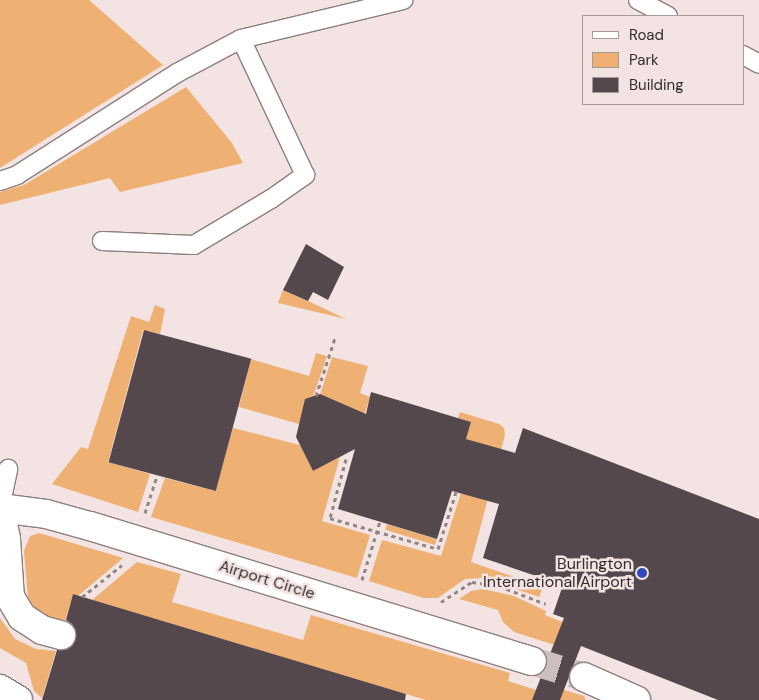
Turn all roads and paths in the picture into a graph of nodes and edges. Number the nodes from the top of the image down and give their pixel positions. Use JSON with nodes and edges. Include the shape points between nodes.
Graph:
{"nodes":[{"id":1,"x":403,"y":0,"type":"edge"},
{"id":2,"x":638,"y":0,"type":"edge"},
{"id":3,"x":666,"y":15,"type":"edge"},
{"id":4,"x":241,"y":38,"type":"junction"},
{"id":5,"x":744,"y":56,"type":"edge"},
{"id":6,"x":759,"y":64,"type":"edge"},
{"id":7,"x":0,"y":181,"type":"edge"},
{"id":8,"x":102,"y":241,"type":"dead end"},
{"id":9,"x":335,"y":338,"type":"dead end"},
{"id":10,"x":316,"y":396,"type":"dead end"},
{"id":11,"x":346,"y":459,"type":"dead end"},
{"id":12,"x":8,"y":470,"type":"dead end"},
{"id":13,"x":157,"y":476,"type":"dead end"},
{"id":14,"x":456,"y":492,"type":"dead end"},
{"id":15,"x":148,"y":503,"type":"dead end"},
{"id":16,"x":0,"y":508,"type":"edge"},
{"id":17,"x":380,"y":522,"type":"dead end"},
{"id":18,"x":377,"y":532,"type":"junction"},
{"id":19,"x":360,"y":585,"type":"dead end"},
{"id":20,"x":61,"y":636,"type":"dead end"},
{"id":21,"x":532,"y":661,"type":"tunnel mouth"},
{"id":22,"x":584,"y":677,"type":"tunnel mouth"},
{"id":23,"x":0,"y":689,"type":"edge"},
{"id":24,"x":622,"y":697,"type":"edge"},
{"id":25,"x":18,"y":700,"type":"edge"}],
"edges":[{"from":1,"to":4,"type":"lane"},
{"from":2,"to":3,"type":"lane"},
{"from":4,"to":7,"type":"lane","via":[[177,73],[17,175]]},
{"from":4,"to":8,"type":"lane","via":[[305,175],[271,200],[194,245]]},
{"from":5,"to":6,"type":"lane"},
{"from":9,"to":10,"type":"path"},
{"from":11,"to":18,"type":"path","via":[[330,518]]},
{"from":12,"to":16,"type":"lane"},
{"from":13,"to":15,"type":"path"},
{"from":14,"to":18,"type":"path","via":[[438,549]]},
{"from":16,"to":20,"type":"street","via":[[6,539],[10,597],[22,618],[42,630]]},
{"from":16,"to":21,"type":"street","name":"Airport Circle","via":[[46,514],[90,526]]},
{"from":17,"to":18,"type":"path"},
{"from":18,"to":19,"type":"path"},
{"from":22,"to":24,"type":"street"},
{"from":23,"to":25,"type":"street"}]}
